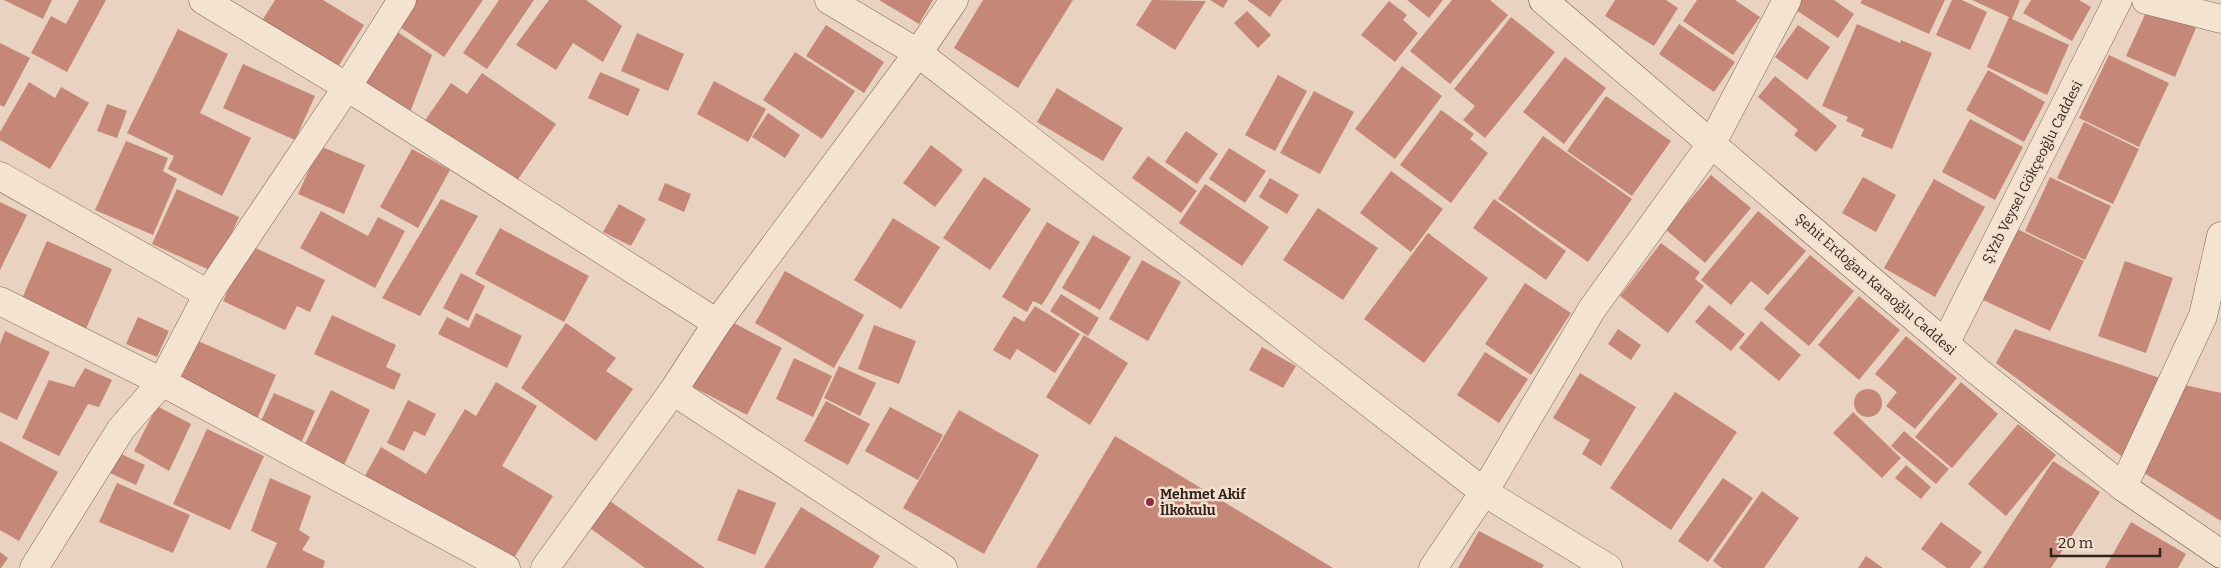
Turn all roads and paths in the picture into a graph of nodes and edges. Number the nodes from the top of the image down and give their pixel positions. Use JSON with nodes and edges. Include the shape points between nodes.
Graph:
{"nodes":[{"id":1,"x":203,"y":0,"type":"edge"},
{"id":2,"x":402,"y":0,"type":"edge"},
{"id":3,"x":829,"y":0,"type":"edge"},
{"id":4,"x":954,"y":0,"type":"edge"},
{"id":5,"x":1543,"y":0,"type":"edge"},
{"id":6,"x":1787,"y":0,"type":"edge"},
{"id":7,"x":2118,"y":0,"type":"edge"},
{"id":8,"x":2146,"y":0,"type":"edge"},
{"id":9,"x":2221,"y":19,"type":"edge"},
{"id":10,"x":918,"y":53,"type":"junction"},
{"id":11,"x":347,"y":87,"type":"junction"},
{"id":12,"x":1712,"y":143,"type":"junction"},
{"id":13,"x":0,"y":176,"type":"edge"},
{"id":14,"x":2221,"y":236,"type":"edge"},
{"id":15,"x":208,"y":294,"type":"junction"},
{"id":16,"x":0,"y":302,"type":"edge"},
{"id":17,"x":717,"y":323,"type":"junction"},
{"id":18,"x":1945,"y":344,"type":"junction"},
{"id":19,"x":162,"y":382,"type":"junction"},
{"id":20,"x":673,"y":391,"type":"junction"},
{"id":21,"x":2123,"y":487,"type":"junction"},
{"id":22,"x":1484,"y":492,"type":"junction"},
{"id":23,"x":2221,"y":554,"type":"edge"},
{"id":24,"x":34,"y":568,"type":"edge"},
{"id":25,"x":506,"y":568,"type":"edge"},
{"id":26,"x":544,"y":568,"type":"edge"},
{"id":27,"x":942,"y":568,"type":"edge"},
{"id":28,"x":1433,"y":568,"type":"edge"},
{"id":29,"x":1608,"y":568,"type":"edge"}],
"edges":[{"from":1,"to":11,"type":"street"},
{"from":2,"to":11,"type":"street"},
{"from":3,"to":10,"type":"street"},
{"from":4,"to":10,"type":"street"},
{"from":5,"to":12,"type":"street","name":"Şehit Erdoğan Karaoğlu Caddesi"},
{"from":6,"to":12,"type":"street"},
{"from":7,"to":18,"type":"street","name":"Ş.Yzb Veysel Gökçeoğlu Caddesi"},
{"from":8,"to":9,"type":"street"},
{"from":10,"to":17,"type":"street"},
{"from":10,"to":22,"type":"street"},
{"from":11,"to":15,"type":"street"},
{"from":11,"to":17,"type":"street"},
{"from":12,"to":18,"type":"street","name":"Şehit Erdoğan Karaoğlu Caddesi"},
{"from":12,"to":22,"type":"street","via":[[1592,309]]},
{"from":13,"to":15,"type":"street"},
{"from":14,"to":21,"type":"street","via":[[2203,316]]},
{"from":15,"to":19,"type":"street"},
{"from":16,"to":19,"type":"street"},
{"from":17,"to":20,"type":"street"},
{"from":18,"to":21,"type":"street","name":"Şehit Erdoğan Karaoğlu Caddesi"},
{"from":19,"to":24,"type":"street","via":[[121,429]]},
{"from":19,"to":25,"type":"street"},
{"from":20,"to":26,"type":"street"},
{"from":20,"to":27,"type":"street"},
{"from":21,"to":23,"type":"street","name":"Şehit Erdoğan Karaoğlu Caddesi"},
{"from":22,"to":28,"type":"street"},
{"from":22,"to":29,"type":"street"}]}
